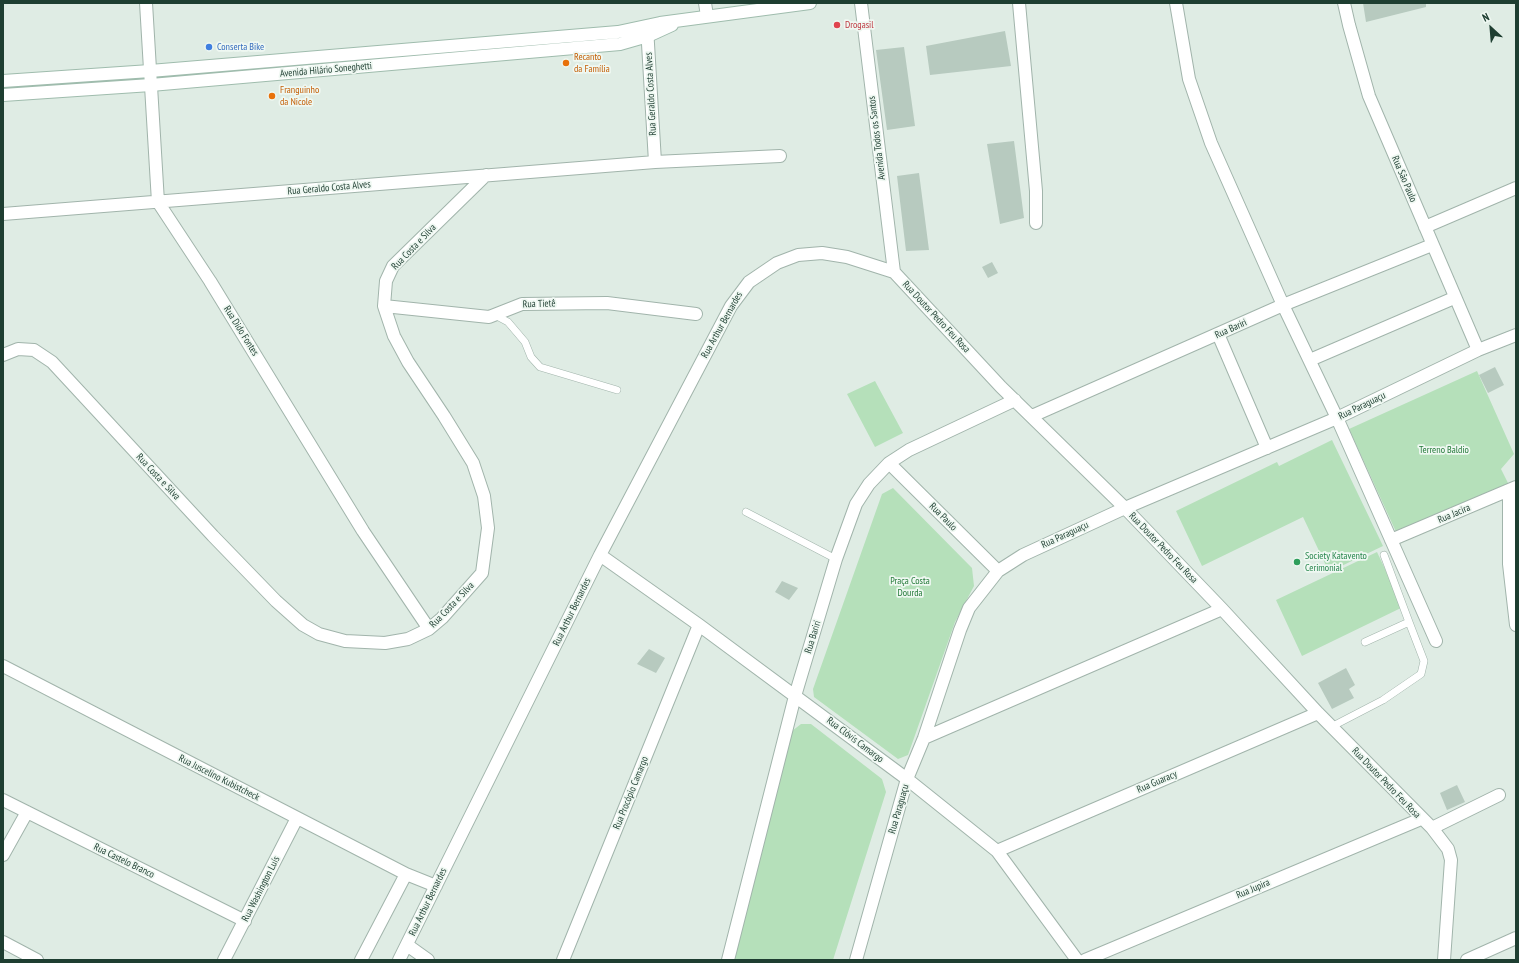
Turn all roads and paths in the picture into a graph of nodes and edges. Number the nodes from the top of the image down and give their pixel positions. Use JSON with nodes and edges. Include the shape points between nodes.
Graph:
{"nodes":[{"id":1,"x":146,"y":3,"type":"edge"},
{"id":2,"x":706,"y":3,"type":"edge"},
{"id":3,"x":810,"y":3,"type":"edge"},
{"id":4,"x":861,"y":3,"type":"edge"},
{"id":5,"x":1019,"y":3,"type":"edge"},
{"id":6,"x":1176,"y":3,"type":"edge"},
{"id":7,"x":1344,"y":3,"type":"edge"},
{"id":8,"x":707,"y":16,"type":"junction"},
{"id":9,"x":648,"y":31,"type":"junction"},
{"id":10,"x":272,"y":61,"type":"junction"},
{"id":11,"x":150,"y":71,"type":"junction"},
{"id":12,"x":272,"y":74,"type":"junction"},
{"id":13,"x":3,"y":81,"type":"edge"},
{"id":14,"x":151,"y":84,"type":"junction"},
{"id":15,"x":3,"y":95,"type":"edge"},
{"id":16,"x":780,"y":156,"type":"dead end"},
{"id":17,"x":655,"y":162,"type":"junction"},
{"id":18,"x":486,"y":175,"type":"junction"},
{"id":19,"x":1516,"y":188,"type":"edge"},
{"id":20,"x":158,"y":202,"type":"junction"},
{"id":21,"x":3,"y":214,"type":"edge"},
{"id":22,"x":1036,"y":223,"type":"dead end"},
{"id":23,"x":1425,"y":227,"type":"junction"},
{"id":24,"x":1432,"y":245,"type":"junction"},
{"id":25,"x":894,"y":272,"type":"junction"},
{"id":26,"x":760,"y":273,"type":"joint"},
{"id":27,"x":1454,"y":298,"type":"junction"},
{"id":28,"x":1282,"y":305,"type":"junction"},
{"id":29,"x":384,"y":306,"type":"junction"},
{"id":30,"x":696,"y":314,"type":"dead end"},
{"id":31,"x":496,"y":315,"type":"junction"},
{"id":32,"x":1218,"y":334,"type":"junction"},
{"id":33,"x":1516,"y":335,"type":"edge"},
{"id":34,"x":1478,"y":350,"type":"junction"},
{"id":35,"x":3,"y":355,"type":"edge"},
{"id":36,"x":1310,"y":360,"type":"junction"},
{"id":37,"x":617,"y":390,"type":"dead end"},
{"id":38,"x":1015,"y":400,"type":"junction"},
{"id":39,"x":1032,"y":416,"type":"junction"},
{"id":40,"x":1337,"y":418,"type":"junction"},
{"id":41,"x":1267,"y":448,"type":"junction"},
{"id":42,"x":889,"y":463,"type":"junction"},
{"id":43,"x":1513,"y":489,"type":"edge"},
{"id":44,"x":1125,"y":508,"type":"junction"},
{"id":45,"x":746,"y":512,"type":"dead end"},
{"id":46,"x":1391,"y":540,"type":"junction"},
{"id":47,"x":600,"y":555,"type":"junction"},
{"id":48,"x":1384,"y":555,"type":"dead end"},
{"id":49,"x":836,"y":559,"type":"junction"},
{"id":50,"x":998,"y":571,"type":"junction"},
{"id":51,"x":1222,"y":609,"type":"junction"},
{"id":52,"x":1409,"y":622,"type":"junction"},
{"id":53,"x":699,"y":625,"type":"junction"},
{"id":54,"x":1516,"y":625,"type":"edge"},
{"id":55,"x":429,"y":629,"type":"junction"},
{"id":56,"x":1436,"y":641,"type":"dead end"},
{"id":57,"x":1365,"y":642,"type":"dead end"},
{"id":58,"x":3,"y":666,"type":"edge"},
{"id":59,"x":795,"y":696,"type":"junction"},
{"id":60,"x":1318,"y":713,"type":"junction"},
{"id":61,"x":1331,"y":727,"type":"junction"},
{"id":62,"x":924,"y":738,"type":"junction"},
{"id":63,"x":907,"y":779,"type":"junction"},
{"id":64,"x":1499,"y":795,"type":"dead end"},
{"id":65,"x":3,"y":800,"type":"edge"},
{"id":66,"x":27,"y":812,"type":"junction"},
{"id":67,"x":297,"y":818,"type":"junction"},
{"id":68,"x":1421,"y":818,"type":"junction"},
{"id":69,"x":1432,"y":828,"type":"junction"},
{"id":70,"x":997,"y":851,"type":"junction"},
{"id":71,"x":3,"y":855,"type":"edge"},
{"id":72,"x":406,"y":874,"type":"junction"},
{"id":73,"x":436,"y":886,"type":"junction"},
{"id":74,"x":245,"y":921,"type":"junction"},
{"id":75,"x":1516,"y":938,"type":"edge"},
{"id":76,"x":3,"y":942,"type":"edge"},
{"id":77,"x":407,"y":945,"type":"junction"},
{"id":78,"x":38,"y":960,"type":"edge"},
{"id":79,"x":224,"y":960,"type":"edge"},
{"id":80,"x":360,"y":960,"type":"edge"},
{"id":81,"x":399,"y":960,"type":"edge"},
{"id":82,"x":428,"y":960,"type":"edge"},
{"id":83,"x":563,"y":960,"type":"edge"},
{"id":84,"x":728,"y":960,"type":"edge"},
{"id":85,"x":856,"y":960,"type":"edge"},
{"id":86,"x":1077,"y":960,"type":"edge"},
{"id":87,"x":1085,"y":960,"type":"edge"},
{"id":88,"x":1444,"y":960,"type":"edge"},
{"id":89,"x":1467,"y":960,"type":"edge"}],
"edges":[{"from":1,"to":11,"type":"street","name":"Rua Dido Fontes"},
{"from":2,"to":8,"type":"street"},
{"from":3,"to":8,"type":"street"},
{"from":4,"to":25,"type":"street","name":"Avenida Todos os Santos"},
{"from":5,"to":22,"type":"street","via":[[1036,191]]},
{"from":6,"to":28,"type":"street","via":[[1189,79],[1211,143]]},
{"from":7,"to":23,"type":"street","name":"Rua São Paulo","via":[[1369,96]]},
{"from":8,"to":9,"type":"street","via":[[680,20]]},
{"from":9,"to":10,"type":"street","name":"Avenida Hilário Soneghetti"},
{"from":9,"to":12,"type":"street","name":"Avenida Hilário Soneghetti","via":[[620,44]]},
{"from":9,"to":17,"type":"street","name":"Rua Geraldo Costa Alves"},
{"from":10,"to":11,"type":"street","name":"Avenida Hilário Soneghetti"},
{"from":10,"to":12,"type":"street"},
{"from":11,"to":13,"type":"street","name":"Avenida Hilário Soneghetti"},
{"from":11,"to":14,"type":"street","name":"Rua Dido Fontes"},
{"from":12,"to":14,"type":"street","name":"Avenida Hilário Soneghetti"},
{"from":14,"to":15,"type":"street","name":"Avenida Hilário Soneghetti"},
{"from":14,"to":20,"type":"street","name":"Rua Dido Fontes"},
{"from":16,"to":17,"type":"street","name":"Rua Geraldo Costa Alves"},
{"from":17,"to":18,"type":"street","name":"Rua Geraldo Costa Alves"},
{"from":18,"to":20,"type":"street","name":"Rua Geraldo Costa Alves"},
{"from":18,"to":29,"type":"street","name":"Rua Costa e Silva","via":[[394,266],[386,281]]},
{"from":19,"to":23,"type":"street"},
{"from":20,"to":21,"type":"street","name":"Rua Geraldo Costa Alves"},
{"from":20,"to":55,"type":"street","name":"Rua Dido Fontes","via":[[210,281],[363,531]]},
{"from":23,"to":24,"type":"street","name":"Rua São Paulo"},
{"from":24,"to":27,"type":"street","name":"Rua São Paulo"},
{"from":24,"to":28,"type":"street","name":"Rua Bariri"},
{"from":25,"to":26,"type":"street","name":"Rua Doutor Pedro Feu Rosa","via":[[847,257],[822,253],[798,255]]},
{"from":25,"to":38,"type":"street","name":"Rua Doutor Pedro Feu Rosa"},
{"from":26,"to":47,"type":"street","name":"Rua Arthur Bernardes","via":[[749,282],[731,306]]},
{"from":27,"to":34,"type":"street","name":"Rua São Paulo"},
{"from":27,"to":36,"type":"street"},
{"from":28,"to":32,"type":"street","name":"Rua Bariri"},
{"from":28,"to":36,"type":"street"},
{"from":29,"to":31,"type":"street","name":"Rua Tietê","via":[[489,317]]},
{"from":29,"to":55,"type":"street","name":"Rua Costa e Silva","via":[[394,336],[408,362],[473,463],[484,496],[488,528],[482,573],[469,590]]},
{"from":30,"to":31,"type":"street","name":"Rua Tietê","via":[[607,303],[522,304]]},
{"from":31,"to":37,"type":"lane","via":[[508,322],[525,342],[531,357],[540,367]]},
{"from":32,"to":39,"type":"street","name":"Rua Bariri"},
{"from":32,"to":41,"type":"street"},
{"from":33,"to":34,"type":"street","name":"Rua Paraguaçu"},
{"from":34,"to":40,"type":"street","name":"Rua Paraguaçu"},
{"from":35,"to":55,"type":"street","name":"Rua Costa e Silva","via":[[18,349],[34,350],[52,362],[260,585],[303,625],[319,634],[345,641],[385,643],[408,639]]},
{"from":36,"to":40,"type":"street"},
{"from":38,"to":39,"type":"street","name":"Rua Doutor Pedro Feu Rosa"},
{"from":38,"to":42,"type":"street","name":"Rua Bariri","via":[[909,450]]},
{"from":39,"to":44,"type":"street","name":"Rua Doutor Pedro Feu Rosa"},
{"from":40,"to":41,"type":"street","name":"Rua Paraguaçu"},
{"from":40,"to":46,"type":"street"},
{"from":41,"to":44,"type":"street","name":"Rua Paraguaçu"},
{"from":42,"to":49,"type":"street","name":"Rua Bariri","via":[[869,484],[856,504]]},
{"from":42,"to":50,"type":"street","name":"Rua Paulo"},
{"from":43,"to":46,"type":"street","name":"Rua Jacira"},
{"from":43,"to":54,"type":"street","via":[[1509,564]]},
{"from":44,"to":50,"type":"street","name":"Rua Paraguaçu","via":[[1023,555]]},
{"from":44,"to":51,"type":"street","name":"Rua Doutor Pedro Feu Rosa"},
{"from":45,"to":49,"type":"lane"},
{"from":46,"to":56,"type":"street"},
{"from":47,"to":53,"type":"street","name":"Rua Clóvis Camargo"},
{"from":47,"to":73,"type":"street","name":"Rua Arthur Bernardes"},
{"from":48,"to":52,"type":"lane"},
{"from":49,"to":59,"type":"street","name":"Rua Bariri"},
{"from":50,"to":62,"type":"street","name":"Rua Paraguaçu","via":[[969,608]]},
{"from":51,"to":60,"type":"street","name":"Rua Doutor Pedro Feu Rosa"},
{"from":51,"to":62,"type":"street"},
{"from":52,"to":57,"type":"lane"},
{"from":52,"to":61,"type":"lane","via":[[1424,661],[1422,674],[1383,700]]},
{"from":53,"to":59,"type":"street","name":"Rua Clóvis Camargo"},
{"from":53,"to":83,"type":"street","name":"Rua Procópio Camargo"},
{"from":58,"to":67,"type":"street","name":"Rua Juscelino Kubistcheck"},
{"from":59,"to":63,"type":"street","name":"Rua Clóvis Camargo"},
{"from":59,"to":84,"type":"street","name":"Rua Bariri"},
{"from":60,"to":61,"type":"street","name":"Rua Doutor Pedro Feu Rosa"},
{"from":60,"to":70,"type":"street","name":"Rua Guaracy"},
{"from":61,"to":68,"type":"street","name":"Rua Doutor Pedro Feu Rosa"},
{"from":62,"to":63,"type":"street","name":"Rua Paraguaçu"},
{"from":63,"to":70,"type":"street","name":"Rua Clóvis Camargo"},
{"from":63,"to":85,"type":"street","name":"Rua Paraguaçu"},
{"from":64,"to":69,"type":"street"},
{"from":65,"to":66,"type":"street","name":"Rua Castelo Branco"},
{"from":66,"to":71,"type":"street"},
{"from":66,"to":74,"type":"street","name":"Rua Castelo Branco"},
{"from":67,"to":72,"type":"street","name":"Rua Juscelino Kubistcheck"},
{"from":67,"to":74,"type":"street","name":"Rua Washington Luís"},
{"from":68,"to":69,"type":"street","name":"Rua Doutor Pedro Feu Rosa"},
{"from":68,"to":87,"type":"street","name":"Rua Jupira"},
{"from":69,"to":88,"type":"street","name":"Rua Doutor Pedro Feu Rosa","via":[[1448,848],[1451,860]]},
{"from":70,"to":86,"type":"street","name":"Rua Clóvis Camargo"},
{"from":72,"to":73,"type":"street","name":"Rua Juscelino Kubistcheck"},
{"from":72,"to":80,"type":"street"},
{"from":73,"to":77,"type":"street","name":"Rua Arthur Bernardes"},
{"from":74,"to":79,"type":"street","name":"Rua Washington Luís"},
{"from":75,"to":89,"type":"street"},
{"from":76,"to":78,"type":"street"},
{"from":77,"to":81,"type":"street","name":"Rua Arthur Bernardes"},
{"from":77,"to":82,"type":"street"}]}
